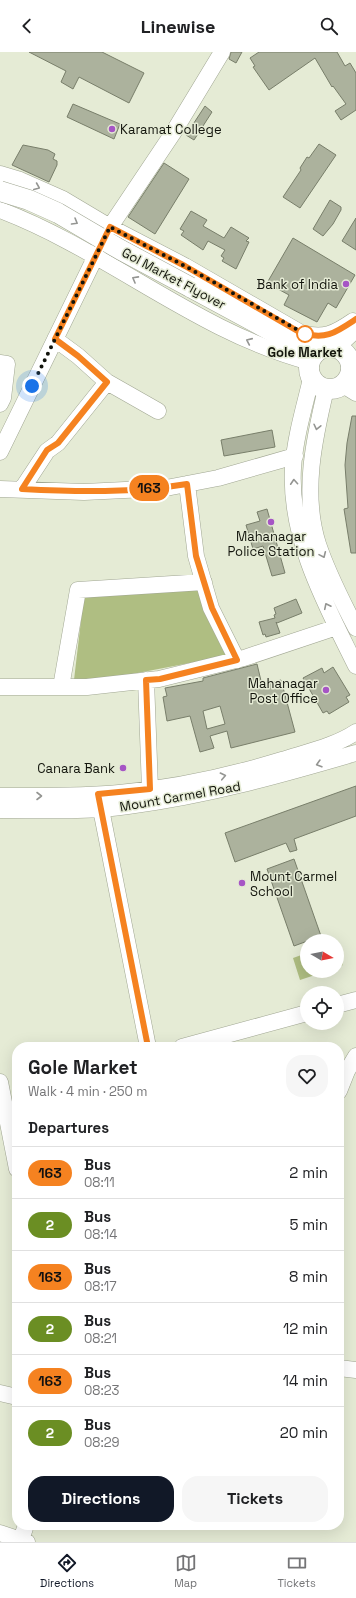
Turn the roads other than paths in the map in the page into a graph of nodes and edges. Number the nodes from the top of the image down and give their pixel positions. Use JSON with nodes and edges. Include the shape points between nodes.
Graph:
{"nodes":[{"id":1,"x":222,"y":52,"type":"edge"},
{"id":2,"x":0,"y":174,"type":"edge"},
{"id":3,"x":0,"y":191,"type":"edge"},
{"id":4,"x":0,"y":210,"type":"edge"},
{"id":5,"x":110,"y":227,"type":"junction"},
{"id":6,"x":95,"y":257,"type":"junction"},
{"id":7,"x":356,"y":319,"type":"edge"},
{"id":8,"x":356,"y":328,"type":"edge"},
{"id":9,"x":55,"y":339,"type":"junction"},
{"id":10,"x":0,"y":363,"type":"edge"},
{"id":11,"x":333,"y":368,"type":"edge"},
{"id":12,"x":107,"y":382,"type":"junction"},
{"id":13,"x":0,"y":404,"type":"edge"},
{"id":14,"x":158,"y":411,"type":"dead end"},
{"id":15,"x":0,"y":452,"type":"edge"},
{"id":16,"x":295,"y":456,"type":"junction"},
{"id":17,"x":187,"y":484,"type":"junction"},
{"id":18,"x":0,"y":489,"type":"edge"},
{"id":19,"x":22,"y":489,"type":"junction"},
{"id":20,"x":204,"y":582,"type":"junction"},
{"id":21,"x":337,"y":627,"type":"junction"},
{"id":22,"x":356,"y":628,"type":"edge"},
{"id":23,"x":237,"y":660,"type":"junction"},
{"id":24,"x":356,"y":666,"type":"edge"},
{"id":25,"x":146,"y":680,"type":"junction"},
{"id":26,"x":61,"y":687,"type":"junction"},
{"id":27,"x":0,"y":688,"type":"edge"},
{"id":28,"x":356,"y":732,"type":"edge"},
{"id":29,"x":356,"y":753,"type":"edge"},
{"id":30,"x":150,"y":789,"type":"junction"},
{"id":31,"x":0,"y":796,"type":"edge"},
{"id":32,"x":99,"y":802,"type":"junction"},
{"id":33,"x":0,"y":810,"type":"edge"},
{"id":34,"x":356,"y":1000,"type":"edge"},
{"id":35,"x":344,"y":1004,"type":"edge"},
{"id":36,"x":300,"y":1016,"type":"edge"},
{"id":37,"x":147,"y":1042,"type":"edge"},
{"id":38,"x":201,"y":1042,"type":"edge"},
{"id":39,"x":356,"y":1056,"type":"edge"},
{"id":40,"x":344,"y":1078,"type":"edge"},
{"id":41,"x":0,"y":1082,"type":"edge"},
{"id":42,"x":12,"y":1143,"type":"edge"},
{"id":43,"x":344,"y":1369,"type":"edge"},
{"id":44,"x":356,"y":1370,"type":"edge"},
{"id":45,"x":0,"y":1392,"type":"edge"},
{"id":46,"x":12,"y":1396,"type":"edge"},
{"id":47,"x":25,"y":1530,"type":"edge"},
{"id":48,"x":0,"y":1533,"type":"edge"},
{"id":49,"x":24,"y":1541,"type":"edge"}],
"edges":[{"from":1,"to":5,"type":"street","via":[[173,133]]},
{"from":2,"to":5,"type":"street","one_way":true,"via":[[63,199]]},
{"from":3,"to":11,"type":"main road","name":"Gol Market Flyover","one_way":true,"bridge":true,"via":[[58,213],[261,325]]},
{"from":4,"to":6,"type":"street","via":[[36,224]]},
{"from":5,"to":6,"type":"street"},
{"from":5,"to":7,"type":"street","via":[[185,266],[301,333],[322,337],[336,333]]},
{"from":6,"to":9,"type":"street"},
{"from":11,"to":6,"type":"street","one_way":true,"via":[[285,356],[217,327]]},
{"from":8,"to":11,"type":"main road"},
{"from":9,"to":12,"type":"street"},
{"from":9,"to":15,"type":"street"},
{"from":10,"to":13,"type":"street","via":[[7,364]]},
{"from":11,"to":16,"type":"street","via":[[300,421]]},
{"from":11,"to":22,"type":"street","one_way":true,"via":[[315,435],[310,496],[318,544]]},
{"from":12,"to":14,"type":"street"},
{"from":12,"to":19,"type":"street","via":[[58,443],[47,450]]},
{"from":16,"to":17,"type":"street"},
{"from":21,"to":16,"type":"street","one_way":true,"via":[[304,551],[295,503]]},
{"from":17,"to":19,"type":"street","via":[[166,488],[84,492]]},
{"from":17,"to":20,"type":"street","via":[[196,556]]},
{"from":18,"to":19,"type":"street"},
{"from":20,"to":23,"type":"street","via":[[212,608]]},
{"from":20,"to":26,"type":"street","via":[[78,590]]},
{"from":21,"to":23,"type":"street"},
{"from":21,"to":24,"type":"street"},
{"from":23,"to":25,"type":"street","via":[[160,679]]},
{"from":25,"to":26,"type":"street","via":[[87,687]]},
{"from":25,"to":30,"type":"street"},
{"from":26,"to":27,"type":"street"},
{"from":30,"to":28,"type":"street","one_way":true,"via":[[248,770],[346,739]]},
{"from":29,"to":32,"type":"street","name":"Mount Carmel Road","one_way":true,"via":[[213,792],[135,805]]},
{"from":30,"to":32,"type":"street"},
{"from":31,"to":32,"type":"street","one_way":true,"via":[[59,796]]},
{"from":32,"to":33,"type":"street","name":"Mount Carmel Road"},
{"from":32,"to":37,"type":"street"},
{"from":34,"to":35,"type":"street"},
{"from":36,"to":38,"type":"street"},
{"from":39,"to":40,"type":"street"},
{"from":41,"to":42,"type":"street"},
{"from":43,"to":44,"type":"street"},
{"from":45,"to":46,"type":"street"},
{"from":47,"to":49,"type":"street"},
{"from":48,"to":49,"type":"street"}]}
